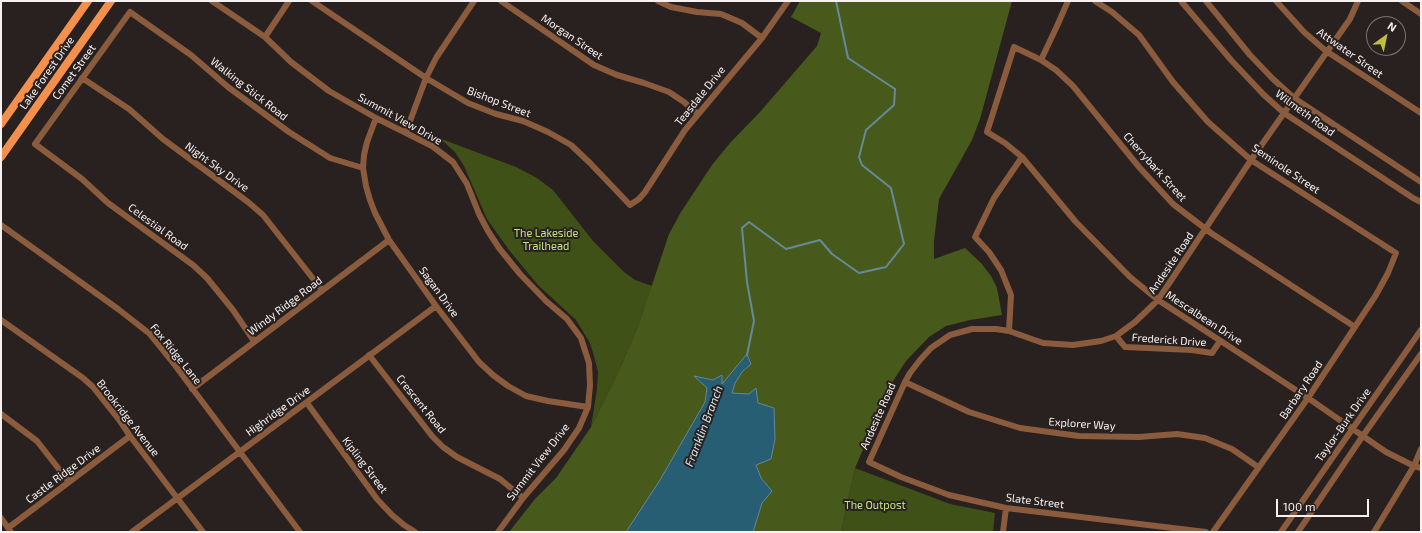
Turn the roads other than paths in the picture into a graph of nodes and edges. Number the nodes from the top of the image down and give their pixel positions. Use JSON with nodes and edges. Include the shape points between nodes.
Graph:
{"nodes":[{"id":1,"x":88,"y":1,"type":"edge"},
{"id":2,"x":111,"y":1,"type":"edge"},
{"id":3,"x":212,"y":1,"type":"edge"},
{"id":4,"x":289,"y":1,"type":"edge"},
{"id":5,"x":312,"y":1,"type":"edge"},
{"id":6,"x":474,"y":1,"type":"edge"},
{"id":7,"x":501,"y":1,"type":"edge"},
{"id":8,"x":658,"y":1,"type":"edge"},
{"id":9,"x":788,"y":1,"type":"edge"},
{"id":10,"x":1068,"y":1,"type":"edge"},
{"id":11,"x":1096,"y":1,"type":"edge"},
{"id":12,"x":1181,"y":1,"type":"edge"},
{"id":13,"x":1206,"y":1,"type":"edge"},
{"id":14,"x":1276,"y":1,"type":"edge"},
{"id":15,"x":1358,"y":1,"type":"edge"},
{"id":16,"x":1402,"y":1,"type":"edge"},
{"id":17,"x":130,"y":12,"type":"joint"},
{"id":18,"x":1421,"y":14,"type":"edge"},
{"id":19,"x":265,"y":37,"type":"junction"},
{"id":20,"x":762,"y":38,"type":"junction"},
{"id":21,"x":1326,"y":51,"type":"junction"},
{"id":22,"x":1041,"y":60,"type":"junction"},
{"id":23,"x":82,"y":78,"type":"junction"},
{"id":24,"x":426,"y":78,"type":"junction"},
{"id":25,"x":1294,"y":98,"type":"junction"},
{"id":26,"x":1284,"y":113,"type":"junction"},
{"id":27,"x":1421,"y":113,"type":"edge"},
{"id":28,"x":698,"y":114,"type":"junction"},
{"id":29,"x":376,"y":118,"type":"junction"},
{"id":30,"x":1,"y":124,"type":"edge"},
{"id":31,"x":406,"y":132,"type":"junction"},
{"id":32,"x":987,"y":132,"type":"joint"},
{"id":33,"x":35,"y":144,"type":"joint"},
{"id":34,"x":1,"y":157,"type":"edge"},
{"id":35,"x":1022,"y":157,"type":"junction"},
{"id":36,"x":1251,"y":160,"type":"junction"},
{"id":37,"x":363,"y":168,"type":"junction"},
{"id":38,"x":1421,"y":182,"type":"edge"},
{"id":39,"x":1421,"y":202,"type":"edge"},
{"id":40,"x":630,"y":205,"type":"joint"},
{"id":41,"x":1,"y":225,"type":"edge"},
{"id":42,"x":1206,"y":230,"type":"junction"},
{"id":43,"x":389,"y":240,"type":"junction"},
{"id":44,"x":1396,"y":253,"type":"joint"},
{"id":45,"x":322,"y":290,"type":"junction"},
{"id":46,"x":1158,"y":300,"type":"junction"},
{"id":47,"x":436,"y":306,"type":"junction"},
{"id":48,"x":1,"y":320,"type":"edge"},
{"id":49,"x":1355,"y":327,"type":"junction"},
{"id":50,"x":1421,"y":330,"type":"edge"},
{"id":51,"x":1009,"y":331,"type":"junction"},
{"id":52,"x":1116,"y":336,"type":"junction"},
{"id":53,"x":1220,"y":340,"type":"junction"},
{"id":54,"x":254,"y":341,"type":"junction"},
{"id":55,"x":1421,"y":354,"type":"edge"},
{"id":56,"x":369,"y":355,"type":"junction"},
{"id":57,"x":905,"y":382,"type":"junction"},
{"id":58,"x":192,"y":389,"type":"junction"},
{"id":59,"x":1308,"y":398,"type":"junction"},
{"id":60,"x":307,"y":403,"type":"junction"},
{"id":61,"x":588,"y":406,"type":"junction"},
{"id":62,"x":1,"y":414,"type":"edge"},
{"id":63,"x":1352,"y":429,"type":"junction"},
{"id":64,"x":130,"y":436,"type":"junction"},
{"id":65,"x":1362,"y":436,"type":"junction"},
{"id":66,"x":1421,"y":449,"type":"edge"},
{"id":67,"x":240,"y":451,"type":"junction"},
{"id":68,"x":869,"y":462,"type":"joint"},
{"id":69,"x":1414,"y":466,"type":"junction"},
{"id":70,"x":1258,"y":467,"type":"junction"},
{"id":71,"x":1421,"y":468,"type":"edge"},
{"id":72,"x":69,"y":482,"type":"junction"},
{"id":73,"x":177,"y":498,"type":"junction"},
{"id":74,"x":523,"y":498,"type":"junction"},
{"id":75,"x":1006,"y":508,"type":"junction"},
{"id":76,"x":1,"y":518,"type":"edge"},
{"id":77,"x":1146,"y":524,"type":"junction"},
{"id":78,"x":9,"y":530,"type":"edge"},
{"id":79,"x":132,"y":532,"type":"edge"},
{"id":80,"x":203,"y":532,"type":"edge"},
{"id":81,"x":300,"y":532,"type":"edge"},
{"id":82,"x":415,"y":532,"type":"edge"},
{"id":83,"x":498,"y":532,"type":"edge"},
{"id":84,"x":1003,"y":532,"type":"edge"},
{"id":85,"x":1145,"y":532,"type":"edge"},
{"id":86,"x":1206,"y":532,"type":"edge"},
{"id":87,"x":1213,"y":532,"type":"edge"},
{"id":88,"x":1281,"y":532,"type":"edge"},
{"id":89,"x":1298,"y":532,"type":"edge"},
{"id":90,"x":1374,"y":532,"type":"edge"}],
"edges":[{"from":1,"to":30,"type":"main road","name":"Lake Forest Drive"},
{"from":2,"to":34,"type":"main road","name":"Lake Forest Drive"},
{"from":3,"to":19,"type":"street","name":"Summit View Drive"},
{"from":4,"to":19,"type":"street"},
{"from":5,"to":24,"type":"street","name":"Bishop Street"},
{"from":6,"to":24,"type":"street","via":[[436,58]]},
{"from":7,"to":28,"type":"street","name":"Morgan Street","via":[[594,65],[669,92]]},
{"from":8,"to":20,"type":"street","via":[[671,7],[721,14],[742,23]]},
{"from":9,"to":20,"type":"street","name":"Teasdale Drive"},
{"from":10,"to":22,"type":"street"},
{"from":11,"to":36,"type":"street","name":"Seminole Street","via":[[1139,35],[1173,82],[1208,122]]},
{"from":12,"to":26,"type":"street","name":"Wilmeth Road","via":[[1231,60]]},
{"from":13,"to":25,"type":"street","name":"Wilmeth Road","via":[[1250,55]]},
{"from":14,"to":21,"type":"street","name":"Attwater Street","via":[[1304,32]]},
{"from":15,"to":21,"type":"street","name":"Andesite Road","via":[[1350,19]]},
{"from":16,"to":18,"type":"street"},
{"from":17,"to":23,"type":"street","name":"Comet Street"},
{"from":17,"to":37,"type":"street","name":"Walking Stick Road","via":[[191,55],[228,87],[295,136],[330,158]]},
{"from":19,"to":29,"type":"street","name":"Summit View Drive","via":[[329,91]]},
{"from":20,"to":28,"type":"street","name":"Teasdale Drive"},
{"from":21,"to":25,"type":"street","name":"Andesite Road"},
{"from":21,"to":27,"type":"street","name":"Attwater Street"},
{"from":22,"to":32,"type":"street","name":"Cherrybark Street","via":[[1014,47]]},
{"from":22,"to":42,"type":"street","name":"Cherrybark Street","via":[[1073,86],[1139,167],[1173,204]]},
{"from":23,"to":33,"type":"street","name":"Comet Street"},
{"from":23,"to":45,"type":"street","name":"Night Sky Drive","via":[[139,118],[263,215]]},
{"from":24,"to":31,"type":"street"},
{"from":24,"to":40,"type":"street","name":"Bishop Street","via":[[468,103],[524,121],[571,145]]},
{"from":25,"to":26,"type":"street","name":"Andesite Road"},
{"from":25,"to":38,"type":"street","name":"Wilmeth Road"},
{"from":26,"to":36,"type":"street","name":"Andesite Road"},
{"from":26,"to":39,"type":"street","name":"Wilmeth Road"},
{"from":28,"to":40,"type":"street","name":"Teasdale Drive","via":[[645,192]]},
{"from":29,"to":31,"type":"street","name":"Summit View Drive"},
{"from":29,"to":37,"type":"street","name":"Sagan Drive","via":[[366,142]]},
{"from":31,"to":61,"type":"street","name":"Summit View Drive","via":[[432,146],[453,162],[499,248],[535,290],[567,319],[581,338],[589,363]]},
{"from":32,"to":35,"type":"street","name":"Mescalbean Drive"},
{"from":33,"to":54,"type":"street","name":"Celestial Road","via":[[71,170],[108,203],[193,265],[233,310]]},
{"from":35,"to":46,"type":"street","name":"Mescalbean Drive","via":[[1075,221],[1130,277]]},
{"from":35,"to":51,"type":"street","via":[[994,198],[975,237],[1001,270],[1011,295]]},
{"from":36,"to":42,"type":"street","name":"Andesite Road"},
{"from":36,"to":44,"type":"street","name":"Seminole Street"},
{"from":37,"to":43,"type":"street","name":"Sagan Drive","via":[[370,200]]},
{"from":41,"to":58,"type":"street","name":"Fox Ridge Lane","via":[[150,334]]},
{"from":42,"to":46,"type":"street","name":"Andesite Road"},
{"from":42,"to":49,"type":"street","name":"Cherrybark Street"},
{"from":43,"to":45,"type":"street","name":"Windy Ridge Road"},
{"from":43,"to":47,"type":"street","name":"Sagan Drive"},
{"from":44,"to":49,"type":"street","name":"Barbary Road","via":[[1380,290]]},
{"from":45,"to":54,"type":"street","name":"Windy Ridge Road"},
{"from":46,"to":52,"type":"street","name":"Andesite Road","via":[[1136,322]]},
{"from":46,"to":53,"type":"street","name":"Mescalbean Drive"},
{"from":47,"to":56,"type":"street","name":"Highridge Drive"},
{"from":47,"to":61,"type":"street","name":"Sagan Drive","via":[[479,362],[508,386],[533,398]]},
{"from":48,"to":64,"type":"street","name":"Brookridge Avenue","via":[[83,378]]},
{"from":49,"to":59,"type":"street","name":"Barbary Road"},
{"from":50,"to":63,"type":"street","name":"Taylor-Burk Drive"},
{"from":51,"to":52,"type":"street","name":"Andesite Road","via":[[1043,343],[1072,345]]},
{"from":51,"to":57,"type":"street","name":"Andesite Road","via":[[972,330],[950,335],[927,352]]},
{"from":52,"to":53,"type":"street","name":"Frederick Drive","via":[[1125,347],[1212,353]]},
{"from":53,"to":59,"type":"street","name":"Mescalbean Drive"},
{"from":54,"to":58,"type":"street","name":"Windy Ridge Road"},
{"from":55,"to":65,"type":"street","name":"Taylor-Burk Drive"},
{"from":56,"to":60,"type":"street","name":"Highridge Drive"},
{"from":56,"to":74,"type":"street","name":"Crescent Road","via":[[443,447],[500,479]]},
{"from":57,"to":68,"type":"street","name":"Andesite Road"},
{"from":57,"to":70,"type":"street","name":"Explorer Way","via":[[969,412],[1020,428],[1079,436],[1139,438],[1177,434],[1205,438],[1232,449]]},
{"from":58,"to":67,"type":"street","name":"Fox Ridge Lane"},
{"from":59,"to":63,"type":"street","name":"Mescalbean Drive"},
{"from":59,"to":70,"type":"street","name":"Barbary Road"},
{"from":60,"to":67,"type":"street","name":"Highridge Drive"},
{"from":60,"to":82,"type":"street","name":"Kipling Street","via":[[377,499],[392,515]]},
{"from":61,"to":74,"type":"street","name":"Summit View Drive","via":[[564,450]]},
{"from":62,"to":72,"type":"street","via":[[37,441]]},
{"from":63,"to":65,"type":"street","name":"Mescalbean Drive"},
{"from":63,"to":88,"type":"street","name":"Taylor-Burk Drive"},
{"from":64,"to":72,"type":"street","name":"Castle Ridge Drive"},
{"from":64,"to":73,"type":"street","name":"Brookridge Avenue"},
{"from":65,"to":69,"type":"street","name":"Mescalbean Drive"},
{"from":65,"to":89,"type":"street","name":"Taylor-Burk Drive"},
{"from":66,"to":69,"type":"street"},
{"from":67,"to":73,"type":"street","name":"Highridge Drive"},
{"from":67,"to":81,"type":"street","name":"Fox Ridge Lane"},
{"from":68,"to":75,"type":"street","name":"Slate Street","via":[[949,495]]},
{"from":69,"to":71,"type":"street","name":"Mescalbean Drive"},
{"from":69,"to":90,"type":"street"},
{"from":70,"to":87,"type":"street","name":"Barbary Road"},
{"from":72,"to":78,"type":"street","name":"Castle Ridge Drive"},
{"from":73,"to":79,"type":"street","name":"Highridge Drive"},
{"from":73,"to":80,"type":"street","name":"Brookridge Avenue"},
{"from":74,"to":83,"type":"street","name":"Summit View Drive"},
{"from":75,"to":77,"type":"street","name":"Slate Street"},
{"from":75,"to":84,"type":"street"},
{"from":76,"to":78,"type":"street"},
{"from":77,"to":85,"type":"street"},
{"from":77,"to":86,"type":"street","name":"Slate Street"}]}
